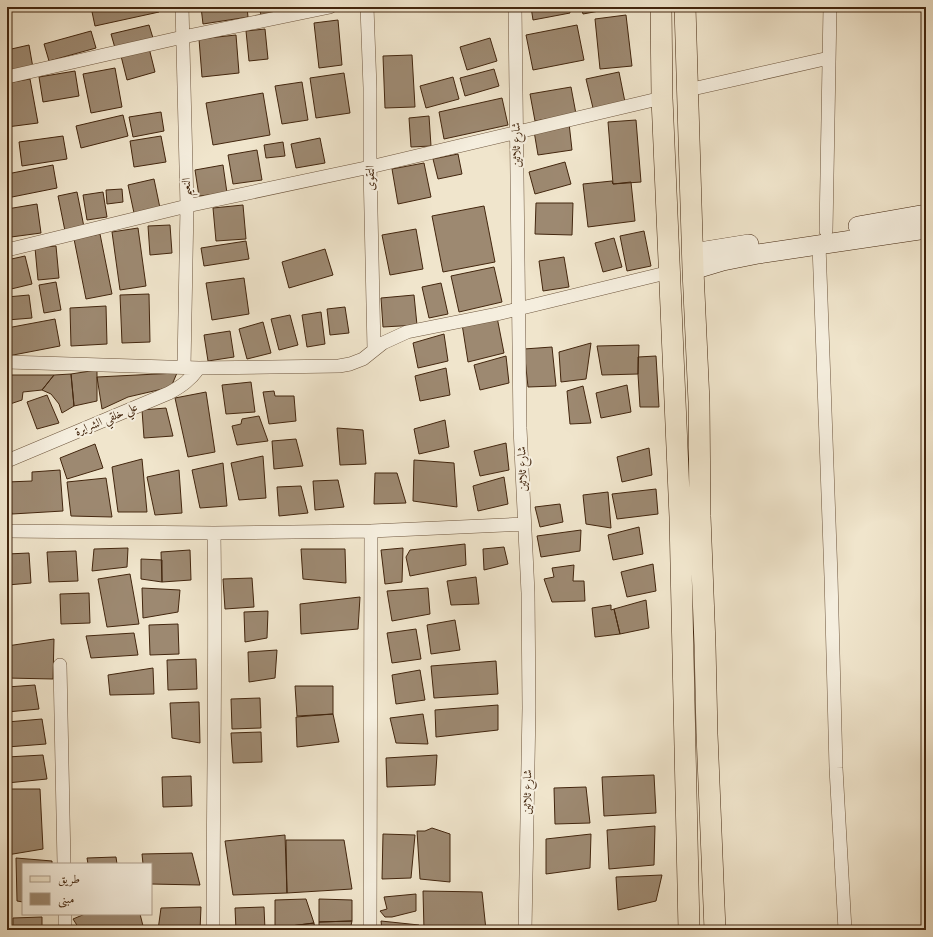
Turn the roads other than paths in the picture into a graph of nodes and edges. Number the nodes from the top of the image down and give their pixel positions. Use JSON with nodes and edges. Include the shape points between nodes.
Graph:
{"nodes":[{"id":1,"x":182,"y":7,"type":"edge"},
{"id":2,"x":330,"y":7,"type":"edge"},
{"id":3,"x":367,"y":7,"type":"edge"},
{"id":4,"x":515,"y":7,"type":"edge"},
{"id":5,"x":661,"y":7,"type":"edge"},
{"id":6,"x":685,"y":7,"type":"edge"},
{"id":7,"x":830,"y":7,"type":"edge"},
{"id":8,"x":183,"y":37,"type":"junction"},
{"id":9,"x":687,"y":53,"type":"junction"},
{"id":10,"x":662,"y":54,"type":"junction"},
{"id":11,"x":829,"y":58,"type":"junction"},
{"id":12,"x":7,"y":77,"type":"edge"},
{"id":13,"x":688,"y":90,"type":"junction"},
{"id":14,"x":662,"y":98,"type":"junction"},
{"id":15,"x":516,"y":133,"type":"junction"},
{"id":16,"x":370,"y":167,"type":"junction"},
{"id":17,"x":187,"y":206,"type":"junction"},
{"id":18,"x":926,"y":214,"type":"edge"},
{"id":19,"x":926,"y":229,"type":"edge"},
{"id":20,"x":823,"y":238,"type":"junction"},
{"id":21,"x":7,"y":250,"type":"edge"},
{"id":22,"x":693,"y":262,"type":"junction"},
{"id":23,"x":670,"y":272,"type":"junction"},
{"id":24,"x":519,"y":309,"type":"junction"},
{"id":25,"x":374,"y":349,"type":"junction"},
{"id":26,"x":7,"y":362,"type":"edge"},
{"id":27,"x":184,"y":367,"type":"junction"},
{"id":28,"x":199,"y":368,"type":"junction"},
{"id":29,"x":7,"y":461,"type":"edge"},
{"id":30,"x":700,"y":516,"type":"junction"},
{"id":31,"x":680,"y":517,"type":"junction"},
{"id":32,"x":524,"y":524,"type":"junction"},
{"id":33,"x":7,"y":531,"type":"edge"},
{"id":34,"x":371,"y":531,"type":"junction"},
{"id":35,"x":214,"y":532,"type":"junction"},
{"id":36,"x":60,"y":665,"type":"dead end"},
{"id":37,"x":64,"y":863,"type":"edge"},
{"id":38,"x":65,"y":915,"type":"edge"},
{"id":39,"x":66,"y":930,"type":"edge"},
{"id":40,"x":213,"y":930,"type":"edge"},
{"id":41,"x":370,"y":930,"type":"edge"},
{"id":42,"x":525,"y":930,"type":"edge"},
{"id":43,"x":689,"y":930,"type":"edge"},
{"id":44,"x":715,"y":930,"type":"edge"},
{"id":45,"x":845,"y":930,"type":"edge"}],
"edges":[{"from":1,"to":8,"type":"street","name":"النعيم"},
{"from":2,"to":8,"type":"street"},
{"from":3,"to":16,"type":"street","name":"التقوى"},
{"from":4,"to":15,"type":"street","name":"شارع ثلاثين"},
{"from":5,"to":10,"type":"main road"},
{"from":6,"to":9,"type":"main road"},
{"from":7,"to":11,"type":"street"},
{"from":8,"to":12,"type":"street"},
{"from":8,"to":17,"type":"street","name":"النعيم"},
{"from":9,"to":10,"type":"main road"},
{"from":9,"to":13,"type":"main road"},
{"from":10,"to":14,"type":"main road"},
{"from":11,"to":13,"type":"street"},
{"from":11,"to":20,"type":"street"},
{"from":13,"to":22,"type":"main road"},
{"from":14,"to":15,"type":"street"},
{"from":14,"to":23,"type":"main road"},
{"from":15,"to":16,"type":"street"},
{"from":15,"to":24,"type":"street","name":"شارع ثلاثين"},
{"from":16,"to":17,"type":"street"},
{"from":16,"to":25,"type":"street","name":"التقوى"},
{"from":17,"to":21,"type":"street"},
{"from":17,"to":27,"type":"street","name":"النعيم"},
{"from":18,"to":20,"type":"street"},
{"from":19,"to":20,"type":"street"},
{"from":20,"to":22,"type":"street","via":[[723,262]]},
{"from":20,"to":45,"type":"street","via":[[836,768]]},
{"from":22,"to":30,"type":"main road","via":[[699,402]]},
{"from":23,"to":24,"type":"street"},
{"from":23,"to":31,"type":"main road"},
{"from":24,"to":25,"type":"street","via":[[406,332]]},
{"from":24,"to":32,"type":"street","name":"شارع ثلاثين"},
{"from":25,"to":28,"type":"street","via":[[363,359],[339,366]]},
{"from":26,"to":27,"type":"street"},
{"from":27,"to":28,"type":"street"},
{"from":28,"to":29,"type":"street","name":"علي خلقي الشرايرة","via":[[183,386],[169,393]]},
{"from":30,"to":31,"type":"main road"},
{"from":30,"to":44,"type":"main road"},
{"from":31,"to":43,"type":"main road"},
{"from":32,"to":34,"type":"street"},
{"from":32,"to":42,"type":"street","name":"شارع ثلاثين","via":[[528,593],[529,700]]},
{"from":33,"to":35,"type":"street"},
{"from":34,"to":35,"type":"street"},
{"from":34,"to":41,"type":"street"},
{"from":35,"to":40,"type":"street"},
{"from":36,"to":37,"type":"street"},
{"from":38,"to":39,"type":"street"}]}
